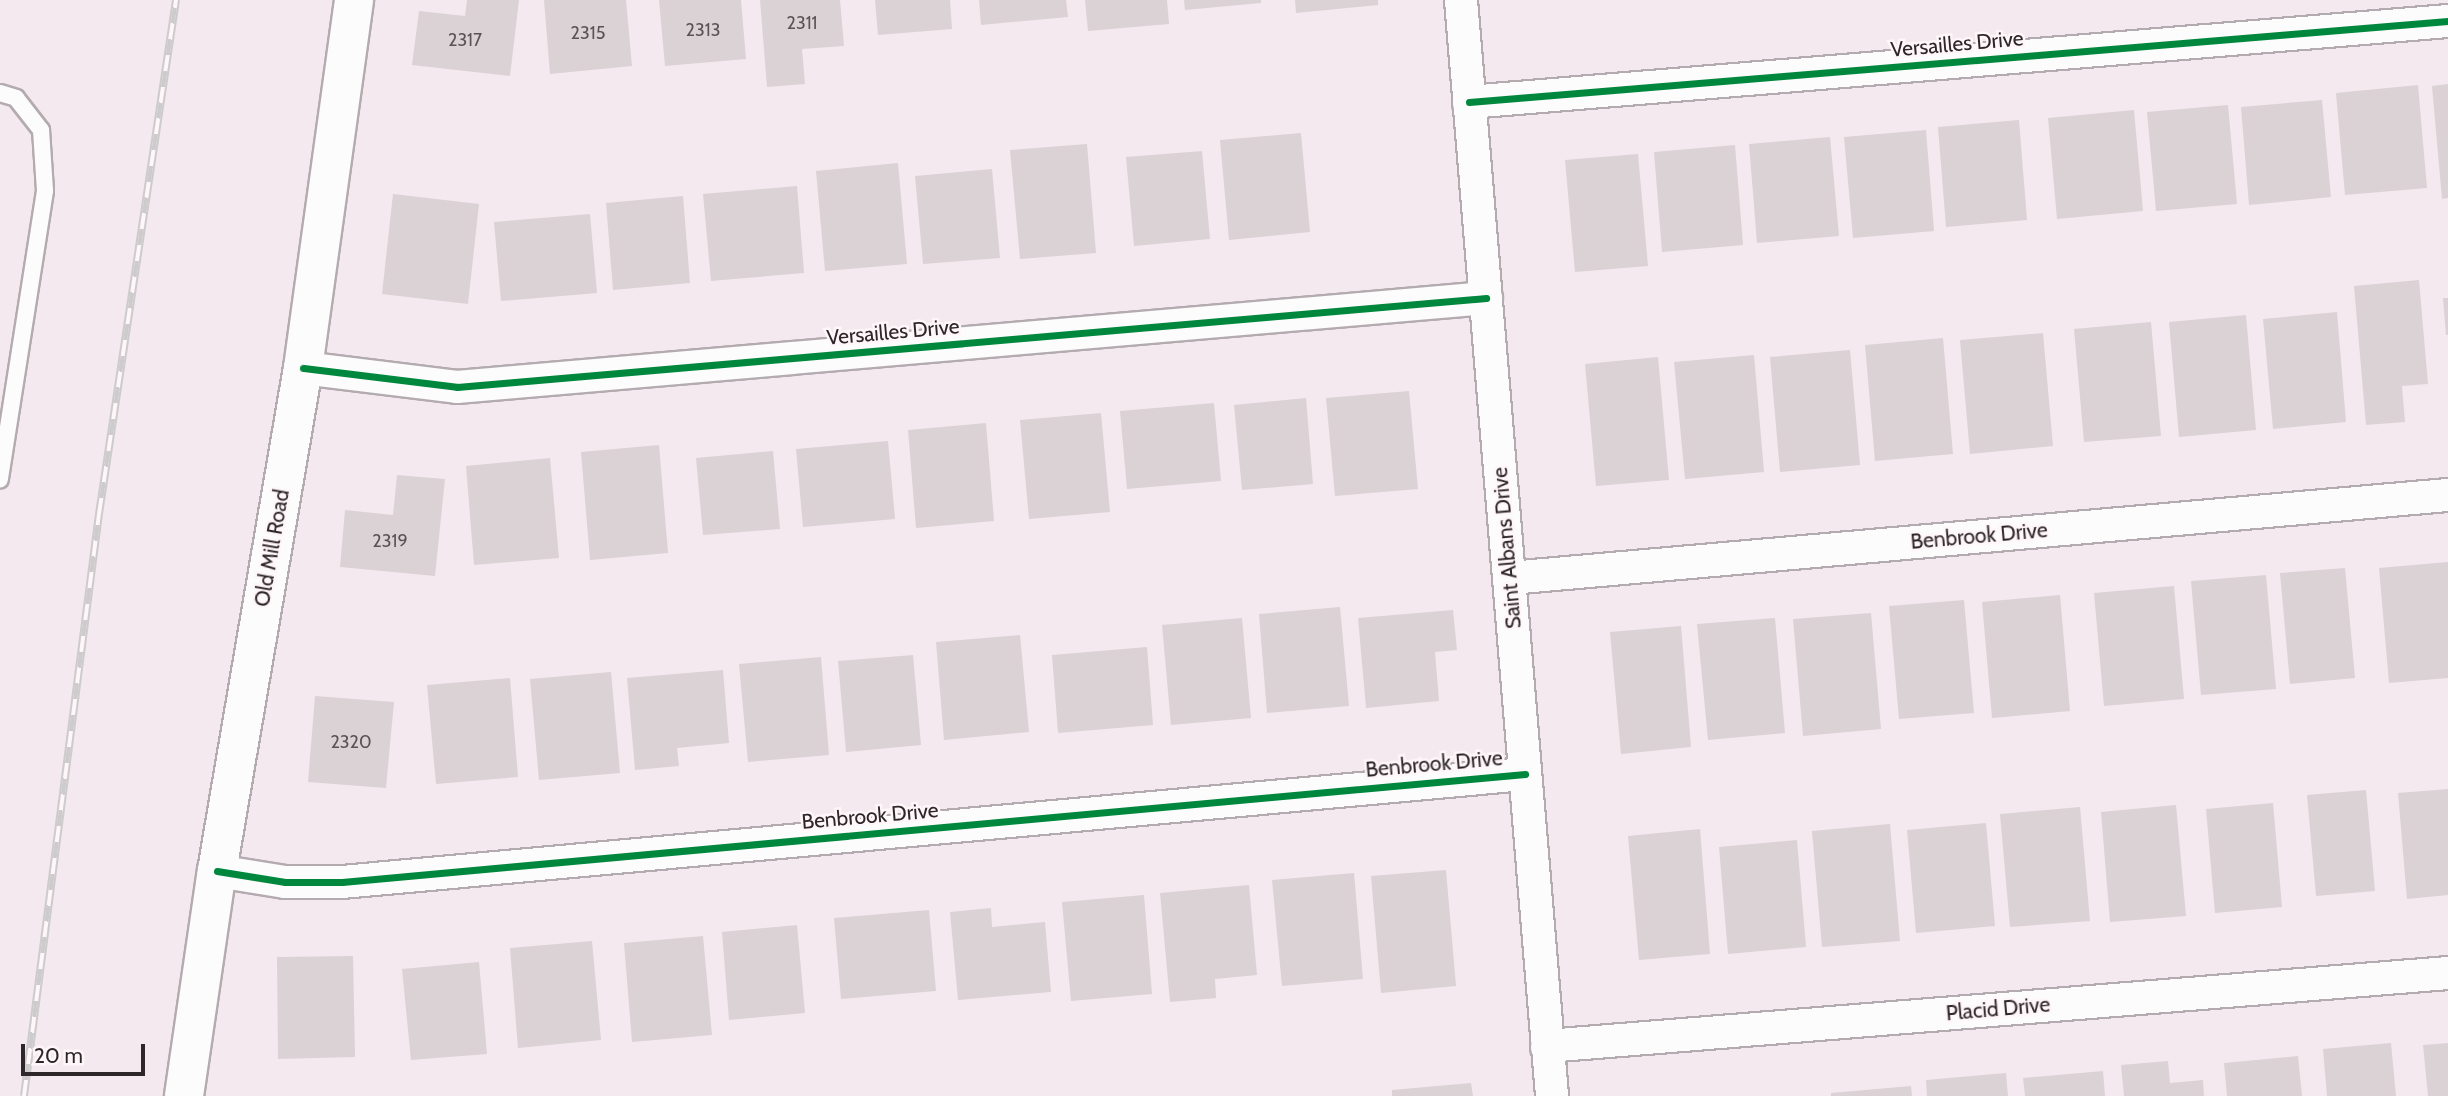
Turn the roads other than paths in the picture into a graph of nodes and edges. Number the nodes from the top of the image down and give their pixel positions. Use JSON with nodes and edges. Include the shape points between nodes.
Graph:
{"nodes":[{"id":1,"x":354,"y":0,"type":"edge"},
{"id":2,"x":1461,"y":0,"type":"edge"},
{"id":3,"x":2448,"y":21,"type":"edge"},
{"id":4,"x":0,"y":93,"type":"edge"},
{"id":5,"x":1469,"y":102,"type":"junction"},
{"id":6,"x":1486,"y":299,"type":"junction"},
{"id":7,"x":303,"y":368,"type":"junction"},
{"id":8,"x":0,"y":480,"type":"edge"},
{"id":9,"x":2448,"y":495,"type":"edge"},
{"id":10,"x":1510,"y":578,"type":"junction"},
{"id":11,"x":1525,"y":774,"type":"junction"},
{"id":12,"x":218,"y":871,"type":"junction"},
{"id":13,"x":2448,"y":973,"type":"edge"},
{"id":14,"x":1547,"y":1046,"type":"junction"},
{"id":15,"x":184,"y":1096,"type":"edge"},
{"id":16,"x":1552,"y":1096,"type":"edge"}],
"edges":[{"from":1,"to":7,"type":"street","name":"Old Mill Road"},
{"from":2,"to":5,"type":"street","name":"Saint Albans Drive"},
{"from":3,"to":5,"type":"street","name":"Versailles Drive"},
{"from":4,"to":8,"type":"lane","via":[[16,98],[41,130],[46,191]]},
{"from":5,"to":6,"type":"street","name":"Saint Albans Drive"},
{"from":6,"to":7,"type":"street","name":"Versailles Drive","via":[[457,387]]},
{"from":6,"to":10,"type":"street","name":"Saint Albans Drive"},
{"from":7,"to":12,"type":"street","name":"Old Mill Road"},
{"from":9,"to":10,"type":"street","name":"Benbrook Drive"},
{"from":10,"to":11,"type":"street","name":"Saint Albans Drive"},
{"from":11,"to":12,"type":"street","name":"Benbrook Drive","via":[[342,882],[285,881]]},
{"from":11,"to":14,"type":"street","name":"Saint Albans Drive"},
{"from":12,"to":15,"type":"street","name":"Old Mill Road"},
{"from":13,"to":14,"type":"street","name":"Placid Drive"},
{"from":14,"to":16,"type":"street","name":"Saint Albans Drive"}]}
